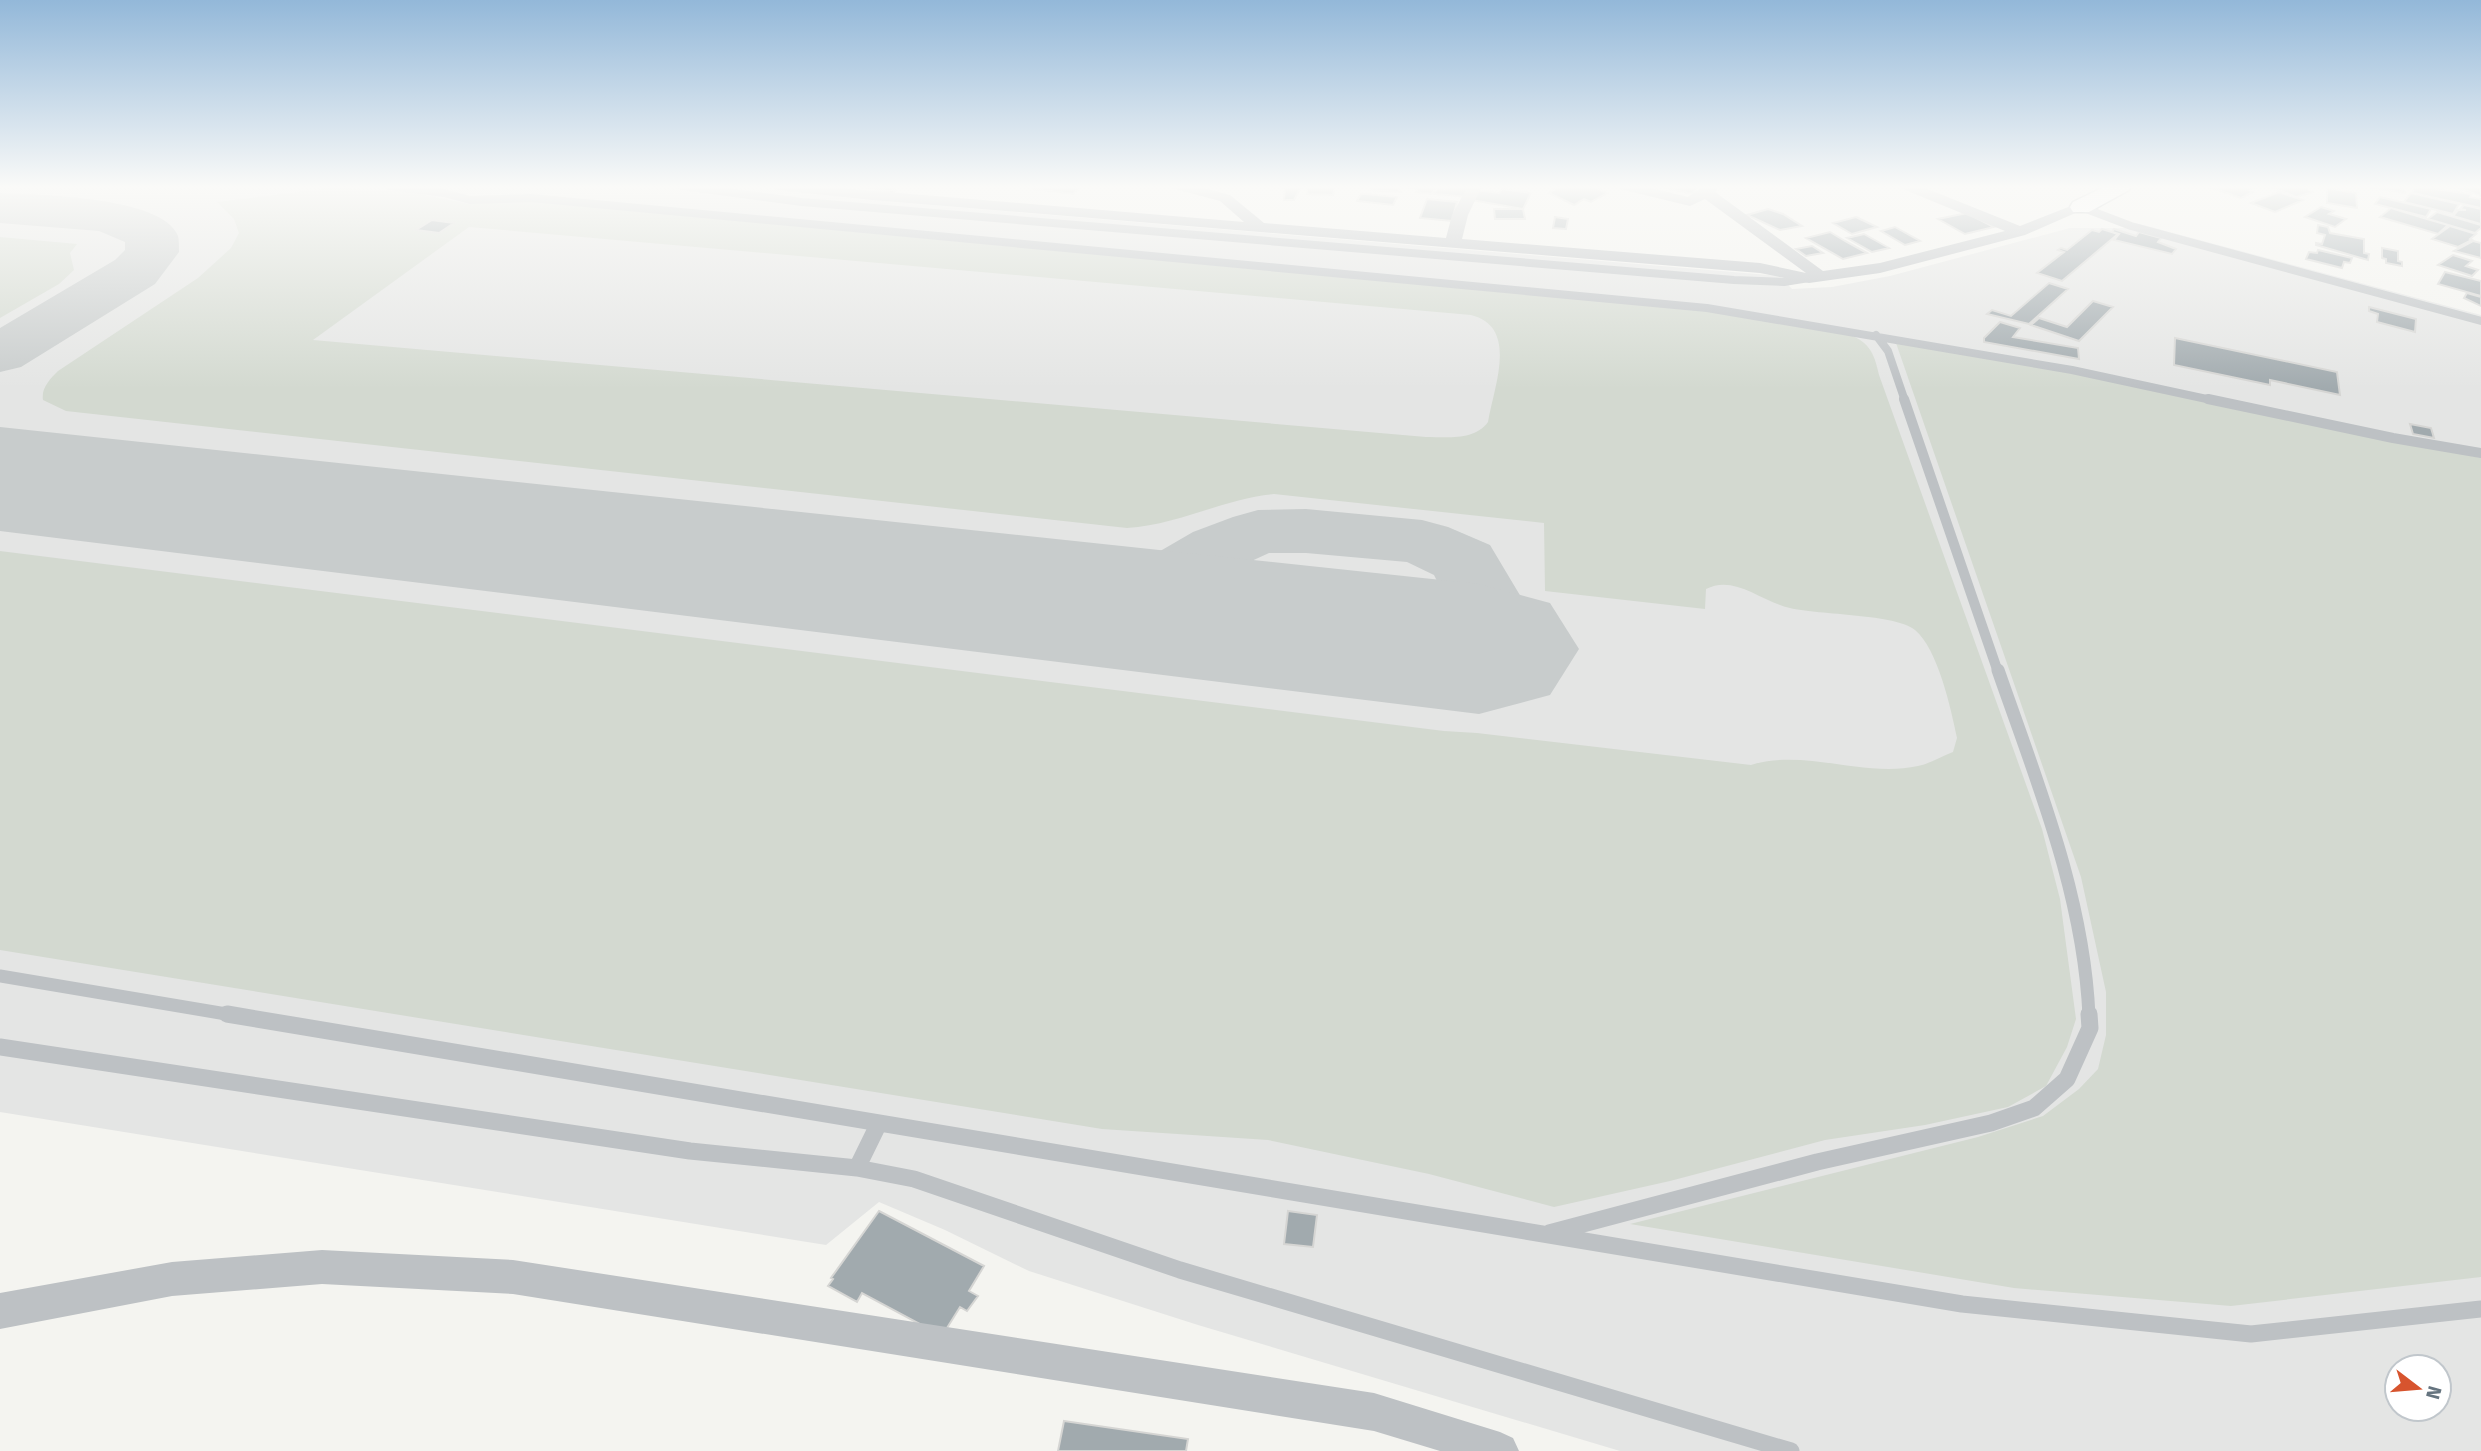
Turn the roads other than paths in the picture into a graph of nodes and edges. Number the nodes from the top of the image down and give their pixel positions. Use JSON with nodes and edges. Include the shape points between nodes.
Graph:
{"nodes":[{"id":1,"x":1134,"y":254,"type":"edge"},
{"id":2,"x":1419,"y":254,"type":"edge"},
{"id":3,"x":1576,"y":254,"type":"edge"},
{"id":4,"x":1788,"y":254,"type":"edge"},
{"id":5,"x":1936,"y":254,"type":"edge"},
{"id":6,"x":2233,"y":254,"type":"edge"},
{"id":7,"x":1816,"y":277,"type":"junction"},
{"id":8,"x":2481,"y":321,"type":"edge"},
{"id":9,"x":1876,"y":335,"type":"junction"},
{"id":10,"x":2481,"y":453,"type":"edge"},
{"id":11,"x":0,"y":976,"type":"edge"},
{"id":12,"x":0,"y":1047,"type":"edge"},
{"id":13,"x":879,"y":1123,"type":"junction"},
{"id":14,"x":857,"y":1168,"type":"junction"},
{"id":15,"x":1544,"y":1234,"type":"junction"},
{"id":16,"x":2481,"y":1309,"type":"edge"},
{"id":17,"x":0,"y":1311,"type":"edge"},
{"id":18,"x":1500,"y":1451,"type":"edge"},
{"id":19,"x":1791,"y":1451,"type":"edge"}],
"edges":[{"from":1,"to":9,"type":"lane","via":[[1707,308]]},
{"from":2,"to":7,"type":"lane","via":[[1720,279],[1784,282]]},
{"from":3,"to":7,"type":"street","via":[[1760,268]]},
{"from":4,"to":7,"type":"street"},
{"from":5,"to":7,"type":"street"},
{"from":6,"to":8,"type":"lane"},
{"from":9,"to":10,"type":"lane"},
{"from":9,"to":15,"type":"lane","via":[[1888,351],[2054,833],[2075,910],[2088,983],[2090,1028],[2067,1079],[2034,1108],[1991,1123],[1817,1162]]},
{"from":11,"to":13,"type":"lane"},
{"from":12,"to":14,"type":"lane","via":[[690,1151]]},
{"from":13,"to":14,"type":"lane"},
{"from":13,"to":15,"type":"lane"},
{"from":14,"to":19,"type":"lane","via":[[914,1179],[1180,1270]]},
{"from":15,"to":16,"type":"lane","via":[[1962,1304],[2250,1334]]},
{"from":17,"to":18,"type":"street","via":[[172,1279],[322,1267],[513,1277],[1374,1412]]}]}
